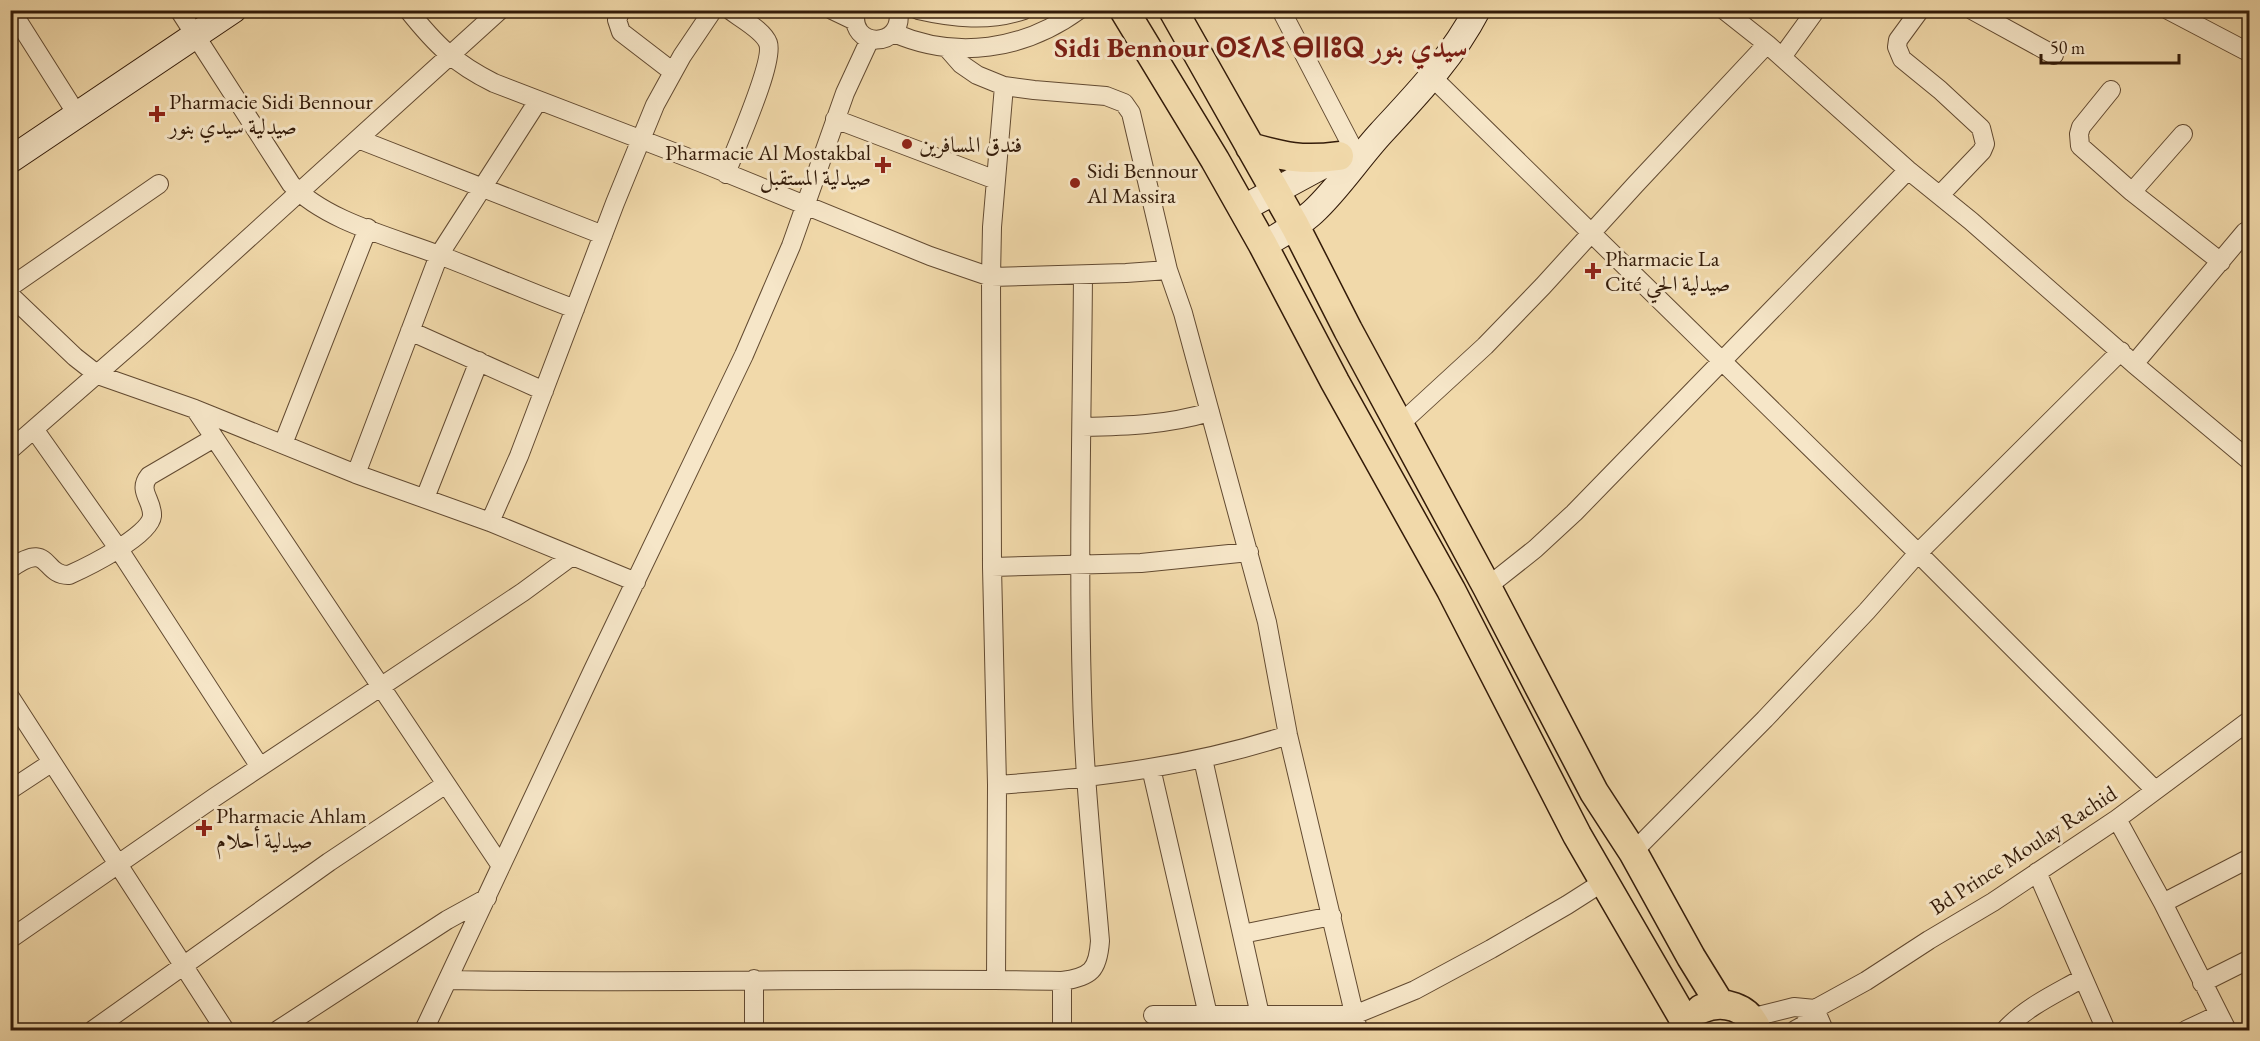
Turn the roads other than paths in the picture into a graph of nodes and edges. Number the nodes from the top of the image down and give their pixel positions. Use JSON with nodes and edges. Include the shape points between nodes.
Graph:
{"nodes":[{"id":1,"x":11,"y":10,"type":"edge"},
{"id":2,"x":179,"y":10,"type":"edge"},
{"id":3,"x":233,"y":10,"type":"edge"},
{"id":4,"x":408,"y":10,"type":"edge"},
{"id":5,"x":500,"y":10,"type":"edge"},
{"id":6,"x":621,"y":10,"type":"edge"},
{"id":7,"x":712,"y":10,"type":"edge"},
{"id":8,"x":730,"y":10,"type":"edge"},
{"id":9,"x":832,"y":10,"type":"edge"},
{"id":10,"x":898,"y":10,"type":"edge"},
{"id":11,"x":918,"y":10,"type":"edge"},
{"id":12,"x":1024,"y":10,"type":"edge"},
{"id":13,"x":1079,"y":10,"type":"edge"},
{"id":14,"x":1124,"y":10,"type":"edge"},
{"id":15,"x":1173,"y":10,"type":"edge"},
{"id":16,"x":1281,"y":10,"type":"edge"},
{"id":17,"x":1477,"y":10,"type":"edge"},
{"id":18,"x":1724,"y":10,"type":"edge"},
{"id":19,"x":1816,"y":10,"type":"edge"},
{"id":20,"x":1920,"y":10,"type":"edge"},
{"id":21,"x":1972,"y":10,"type":"edge"},
{"id":22,"x":2168,"y":10,"type":"edge"},
{"id":23,"x":855,"y":16,"type":"edge"},
{"id":24,"x":894,"y":33,"type":"junction"},
{"id":25,"x":196,"y":36,"type":"junction"},
{"id":26,"x":870,"y":39,"type":"junction"},
{"id":27,"x":1767,"y":44,"type":"junction"},
{"id":28,"x":947,"y":48,"type":"junction"},
{"id":29,"x":2250,"y":53,"type":"edge"},
{"id":30,"x":2054,"y":55,"type":"dead end"},
{"id":31,"x":450,"y":57,"type":"junction"},
{"id":32,"x":1782,"y":57,"type":"junction"},
{"id":33,"x":673,"y":72,"type":"junction"},
{"id":34,"x":1433,"y":78,"type":"junction"},
{"id":35,"x":1004,"y":86,"type":"junction"},
{"id":36,"x":2111,"y":90,"type":"dead end"},
{"id":37,"x":538,"y":101,"type":"junction"},
{"id":38,"x":78,"y":116,"type":"junction"},
{"id":39,"x":835,"y":119,"type":"junction"},
{"id":40,"x":2182,"y":134,"type":"dead end"},
{"id":41,"x":358,"y":139,"type":"junction"},
{"id":42,"x":641,"y":140,"type":"junction"},
{"id":43,"x":1250,"y":147,"type":"junction"},
{"id":44,"x":1350,"y":155,"type":"junction"},
{"id":45,"x":10,"y":160,"type":"edge"},
{"id":46,"x":1908,"y":170,"type":"junction"},
{"id":47,"x":726,"y":174,"type":"junction"},
{"id":48,"x":996,"y":180,"type":"junction"},
{"id":49,"x":159,"y":184,"type":"dead end"},
{"id":50,"x":484,"y":187,"type":"junction"},
{"id":51,"x":299,"y":192,"type":"junction"},
{"id":52,"x":1276,"y":192,"type":"junction"},
{"id":53,"x":2132,"y":192,"type":"junction"},
{"id":54,"x":1940,"y":195,"type":"junction"},
{"id":55,"x":806,"y":206,"type":"junction"},
{"id":56,"x":1242,"y":209,"type":"junction"},
{"id":57,"x":1295,"y":226,"type":"junction"},
{"id":58,"x":368,"y":228,"type":"junction"},
{"id":59,"x":2250,"y":229,"type":"edge"},
{"id":60,"x":1592,"y":232,"type":"junction"},
{"id":61,"x":603,"y":235,"type":"junction"},
{"id":62,"x":1263,"y":245,"type":"junction"},
{"id":63,"x":439,"y":255,"type":"junction"},
{"id":64,"x":2222,"y":262,"type":"junction"},
{"id":65,"x":1168,"y":270,"type":"junction"},
{"id":66,"x":1083,"y":274,"type":"junction"},
{"id":67,"x":991,"y":277,"type":"junction"},
{"id":68,"x":10,"y":288,"type":"edge"},
{"id":69,"x":10,"y":295,"type":"edge"},
{"id":70,"x":575,"y":309,"type":"junction"},
{"id":71,"x":410,"y":331,"type":"junction"},
{"id":72,"x":2121,"y":351,"type":"junction"},
{"id":73,"x":479,"y":361,"type":"junction"},
{"id":74,"x":1723,"y":361,"type":"junction"},
{"id":75,"x":2134,"y":364,"type":"junction"},
{"id":76,"x":98,"y":375,"type":"junction"},
{"id":77,"x":544,"y":391,"type":"junction"},
{"id":78,"x":195,"y":410,"type":"junction"},
{"id":79,"x":1210,"y":412,"type":"junction"},
{"id":80,"x":1399,"y":425,"type":"junction"},
{"id":81,"x":1082,"y":427,"type":"junction"},
{"id":82,"x":34,"y":429,"type":"junction"},
{"id":83,"x":214,"y":438,"type":"junction"},
{"id":84,"x":13,"y":442,"type":"edge"},
{"id":85,"x":283,"y":444,"type":"junction"},
{"id":86,"x":2250,"y":461,"type":"edge"},
{"id":87,"x":356,"y":474,"type":"junction"},
{"id":88,"x":425,"y":498,"type":"junction"},
{"id":89,"x":490,"y":522,"type":"junction"},
{"id":90,"x":118,"y":548,"type":"junction"},
{"id":91,"x":1249,"y":552,"type":"junction"},
{"id":92,"x":1918,"y":553,"type":"junction"},
{"id":93,"x":572,"y":556,"type":"junction"},
{"id":94,"x":1080,"y":565,"type":"junction"},
{"id":95,"x":992,"y":567,"type":"junction"},
{"id":96,"x":10,"y":569,"type":"edge"},
{"id":97,"x":636,"y":582,"type":"junction"},
{"id":98,"x":1487,"y":587,"type":"junction"},
{"id":99,"x":381,"y":687,"type":"junction"},
{"id":100,"x":10,"y":697,"type":"edge"},
{"id":101,"x":2250,"y":720,"type":"edge"},
{"id":102,"x":1288,"y":735,"type":"junction"},
{"id":103,"x":1203,"y":759,"type":"junction"},
{"id":104,"x":51,"y":763,"type":"junction"},
{"id":105,"x":260,"y":767,"type":"junction"},
{"id":106,"x":1151,"y":768,"type":"junction"},
{"id":107,"x":1086,"y":776,"type":"junction"},
{"id":108,"x":446,"y":784,"type":"junction"},
{"id":109,"x":997,"y":785,"type":"junction"},
{"id":110,"x":10,"y":790,"type":"edge"},
{"id":111,"x":2155,"y":790,"type":"junction"},
{"id":112,"x":2117,"y":819,"type":"junction"},
{"id":113,"x":1633,"y":852,"type":"junction"},
{"id":114,"x":2250,"y":858,"type":"edge"},
{"id":115,"x":119,"y":865,"type":"junction"},
{"id":116,"x":501,"y":866,"type":"junction"},
{"id":117,"x":2037,"y":872,"type":"junction"},
{"id":118,"x":1603,"y":882,"type":"junction"},
{"id":119,"x":487,"y":897,"type":"junction"},
{"id":120,"x":2163,"y":903,"type":"junction"},
{"id":121,"x":1332,"y":916,"type":"junction"},
{"id":122,"x":1242,"y":934,"type":"junction"},
{"id":123,"x":10,"y":939,"type":"edge"},
{"id":124,"x":2250,"y":959,"type":"edge"},
{"id":125,"x":183,"y":966,"type":"junction"},
{"id":126,"x":2083,"y":978,"type":"junction"},
{"id":127,"x":754,"y":979,"type":"junction"},
{"id":128,"x":449,"y":980,"type":"junction"},
{"id":129,"x":996,"y":980,"type":"junction"},
{"id":130,"x":1062,"y":981,"type":"junction"},
{"id":131,"x":2202,"y":983,"type":"junction"},
{"id":132,"x":1720,"y":1004,"type":"junction"},
{"id":133,"x":1815,"y":1009,"type":"junction"},
{"id":134,"x":1152,"y":1015,"type":"dead end"},
{"id":135,"x":1208,"y":1015,"type":"junction"},
{"id":136,"x":1260,"y":1015,"type":"junction"},
{"id":137,"x":1356,"y":1023,"type":"edge"},
{"id":138,"x":2223,"y":1023,"type":"edge"},
{"id":139,"x":1754,"y":1024,"type":"edge"},
{"id":140,"x":1684,"y":1027,"type":"edge"},
{"id":141,"x":93,"y":1030,"type":"edge"},
{"id":142,"x":225,"y":1030,"type":"edge"},
{"id":143,"x":279,"y":1030,"type":"edge"},
{"id":144,"x":424,"y":1030,"type":"edge"},
{"id":145,"x":754,"y":1030,"type":"edge"},
{"id":146,"x":1062,"y":1030,"type":"edge"},
{"id":147,"x":1795,"y":1030,"type":"edge"},
{"id":148,"x":1824,"y":1030,"type":"edge"},
{"id":149,"x":2005,"y":1030,"type":"edge"},
{"id":150,"x":2106,"y":1030,"type":"edge"},
{"id":151,"x":2186,"y":1030,"type":"edge"}],
"edges":[{"from":1,"to":38,"type":"street"},
{"from":2,"to":25,"type":"street"},
{"from":3,"to":25,"type":"main road"},
{"from":4,"to":31,"type":"street"},
{"from":5,"to":31,"type":"street"},
{"from":6,"to":33,"type":"street","via":[[617,20],[621,33]]},
{"from":7,"to":33,"type":"street"},
{"from":8,"to":47,"type":"street","via":[[762,34],[770,48],[767,68]]},
{"from":9,"to":23,"type":"street"},
{"from":10,"to":24,"type":"street"},
{"from":11,"to":12,"type":"street","via":[[983,18]]},
{"from":13,"to":28,"type":"street","via":[[1016,41]]},
{"from":14,"to":56,"type":"main road"},
{"from":15,"to":43,"type":"main road"},
{"from":16,"to":44,"type":"street"},
{"from":17,"to":34,"type":"main road"},
{"from":18,"to":27,"type":"street"},
{"from":19,"to":32,"type":"street"},
{"from":20,"to":54,"type":"street","via":[[1898,40],[1899,53],[1981,128],[1985,144]]},
{"from":21,"to":30,"type":"street"},
{"from":22,"to":29,"type":"street"},
{"from":23,"to":26,"type":"street","via":[[860,32]]},
{"from":24,"to":26,"type":"street","via":[[883,40]]},
{"from":24,"to":28,"type":"street"},
{"from":25,"to":38,"type":"main road"},
{"from":25,"to":51,"type":"street"},
{"from":26,"to":39,"type":"street"},
{"from":27,"to":32,"type":"street"},
{"from":27,"to":60,"type":"street"},
{"from":28,"to":35,"type":"street","via":[[977,75]]},
{"from":31,"to":37,"type":"street","via":[[476,74]]},
{"from":31,"to":41,"type":"street"},
{"from":32,"to":46,"type":"street"},
{"from":33,"to":42,"type":"street"},
{"from":34,"to":44,"type":"main road","via":[[1382,132]]},
{"from":34,"to":60,"type":"street"},
{"from":35,"to":48,"type":"street"},
{"from":35,"to":65,"type":"street","via":[[1106,96],[1124,103],[1131,113]]},
{"from":36,"to":53,"type":"street","via":[[2081,127],[2078,141]]},
{"from":37,"to":42,"type":"street"},
{"from":37,"to":50,"type":"street"},
{"from":38,"to":45,"type":"main road"},
{"from":39,"to":48,"type":"street"},
{"from":39,"to":55,"type":"street"},
{"from":40,"to":53,"type":"street"},
{"from":41,"to":50,"type":"street"},
{"from":41,"to":51,"type":"street"},
{"from":42,"to":47,"type":"street"},
{"from":42,"to":61,"type":"street"},
{"from":43,"to":44,"type":"main road","via":[[1288,158]]},
{"from":43,"to":52,"type":"main road"},
{"from":44,"to":52,"type":"main road"},
{"from":44,"to":57,"type":"main road","via":[[1325,200]]},
{"from":46,"to":54,"type":"street"},
{"from":46,"to":74,"type":"street"},
{"from":47,"to":55,"type":"street"},
{"from":48,"to":67,"type":"street"},
{"from":49,"to":68,"type":"street"},
{"from":50,"to":61,"type":"street"},
{"from":50,"to":63,"type":"street"},
{"from":51,"to":58,"type":"street","via":[[317,206]]},
{"from":51,"to":76,"type":"street"},
{"from":52,"to":56,"type":"main road"},
{"from":52,"to":57,"type":"main road"},
{"from":53,"to":64,"type":"street"},
{"from":54,"to":72,"type":"street"},
{"from":55,"to":67,"type":"street"},
{"from":55,"to":97,"type":"street","via":[[744,356]]},
{"from":56,"to":62,"type":"main road"},
{"from":57,"to":62,"type":"main road"},
{"from":57,"to":80,"type":"main road"},
{"from":58,"to":63,"type":"street"},
{"from":58,"to":85,"type":"street"},
{"from":59,"to":64,"type":"street"},
{"from":60,"to":74,"type":"street"},
{"from":60,"to":80,"type":"street","via":[[1485,346]]},
{"from":61,"to":70,"type":"street"},
{"from":62,"to":118,"type":"main road","via":[[1451,590]]},
{"from":63,"to":70,"type":"street"},
{"from":63,"to":71,"type":"street"},
{"from":64,"to":75,"type":"street"},
{"from":65,"to":66,"type":"street"},
{"from":65,"to":79,"type":"street"},
{"from":66,"to":67,"type":"street"},
{"from":66,"to":81,"type":"street"},
{"from":67,"to":95,"type":"street"},
{"from":69,"to":76,"type":"street"},
{"from":70,"to":77,"type":"street"},
{"from":71,"to":73,"type":"street"},
{"from":71,"to":87,"type":"street"},
{"from":72,"to":75,"type":"street"},
{"from":72,"to":92,"type":"street"},
{"from":73,"to":77,"type":"street"},
{"from":73,"to":88,"type":"street"},
{"from":74,"to":92,"type":"street"},
{"from":74,"to":98,"type":"street","via":[[1574,513]]},
{"from":75,"to":86,"type":"street"},
{"from":76,"to":78,"type":"street"},
{"from":76,"to":82,"type":"street"},
{"from":77,"to":89,"type":"street"},
{"from":78,"to":83,"type":"street"},
{"from":78,"to":85,"type":"street"},
{"from":79,"to":81,"type":"street","via":[[1153,424]]},
{"from":79,"to":91,"type":"street"},
{"from":80,"to":98,"type":"main road"},
{"from":81,"to":94,"type":"street"},
{"from":82,"to":84,"type":"street"},
{"from":82,"to":90,"type":"street"},
{"from":83,"to":90,"type":"street","via":[[149,476],[144,489],[151,520],[147,528]]},
{"from":83,"to":99,"type":"street"},
{"from":85,"to":87,"type":"street"},
{"from":87,"to":88,"type":"street"},
{"from":88,"to":89,"type":"street"},
{"from":89,"to":93,"type":"street"},
{"from":90,"to":96,"type":"street","via":[[69,575],[59,574],[38,556]]},
{"from":90,"to":105,"type":"street"},
{"from":91,"to":94,"type":"street"},
{"from":91,"to":102,"type":"street","via":[[1268,622]]},
{"from":92,"to":111,"type":"street"},
{"from":92,"to":113,"type":"street","via":[[1765,719]]},
{"from":93,"to":97,"type":"street"},
{"from":93,"to":99,"type":"street"},
{"from":94,"to":95,"type":"street"},
{"from":94,"to":107,"type":"street"},
{"from":95,"to":109,"type":"street"},
{"from":97,"to":116,"type":"street"},
{"from":98,"to":113,"type":"main road","via":[[1594,792]]},
{"from":99,"to":105,"type":"street"},
{"from":99,"to":108,"type":"street"},
{"from":100,"to":104,"type":"street"},
{"from":101,"to":111,"type":"street","name":"Bd Prince Moulay Rachid"},
{"from":102,"to":103,"type":"street"},
{"from":102,"to":121,"type":"street"},
{"from":103,"to":106,"type":"street"},
{"from":103,"to":122,"type":"street"},
{"from":104,"to":110,"type":"street"},
{"from":104,"to":115,"type":"street"},
{"from":105,"to":115,"type":"street"},
{"from":106,"to":107,"type":"street"},
{"from":106,"to":135,"type":"street"},
{"from":107,"to":109,"type":"street"},
{"from":107,"to":130,"type":"street","via":[[1099,954],[1086,975]]},
{"from":108,"to":116,"type":"street"},
{"from":108,"to":125,"type":"street"},
{"from":109,"to":129,"type":"street"},
{"from":111,"to":112,"type":"street","name":"Bd Prince Moulay Rachid"},
{"from":112,"to":117,"type":"street","name":"Bd Prince Moulay Rachid"},
{"from":112,"to":120,"type":"street"},
{"from":113,"to":132,"type":"main road"},
{"from":114,"to":120,"type":"street"},
{"from":115,"to":123,"type":"street"},
{"from":115,"to":125,"type":"street"},
{"from":116,"to":119,"type":"street"},
{"from":117,"to":126,"type":"street"},
{"from":117,"to":133,"type":"street","name":"Bd Prince Moulay Rachid"},
{"from":118,"to":137,"type":"street"},
{"from":118,"to":140,"type":"main road"},
{"from":119,"to":128,"type":"street"},
{"from":119,"to":143,"type":"street"},
{"from":120,"to":131,"type":"street"},
{"from":121,"to":122,"type":"street"},
{"from":121,"to":137,"type":"street"},
{"from":122,"to":136,"type":"street"},
{"from":124,"to":131,"type":"street"},
{"from":125,"to":141,"type":"street"},
{"from":125,"to":142,"type":"street"},
{"from":126,"to":149,"type":"street","via":[[2026,1011]]},
{"from":126,"to":150,"type":"street"},
{"from":127,"to":128,"type":"street"},
{"from":127,"to":129,"type":"street"},
{"from":127,"to":145,"type":"street"},
{"from":128,"to":144,"type":"street"},
{"from":129,"to":130,"type":"street"},
{"from":130,"to":146,"type":"street"},
{"from":131,"to":138,"type":"street"},
{"from":132,"to":139,"type":"main road","via":[[1731,1006]]},
{"from":132,"to":140,"type":"main road","via":[[1698,1011]]},
{"from":133,"to":139,"type":"street","name":"Bd Prince Moulay Rachid","via":[[1794,1007]]},
{"from":133,"to":147,"type":"street","name":"Bd Prince Moulay Rachid","via":[[1804,1025]]},
{"from":133,"to":148,"type":"street"},
{"from":134,"to":135,"type":"street"},
{"from":135,"to":136,"type":"street"},
{"from":136,"to":137,"type":"street"},
{"from":138,"to":151,"type":"street"}]}
